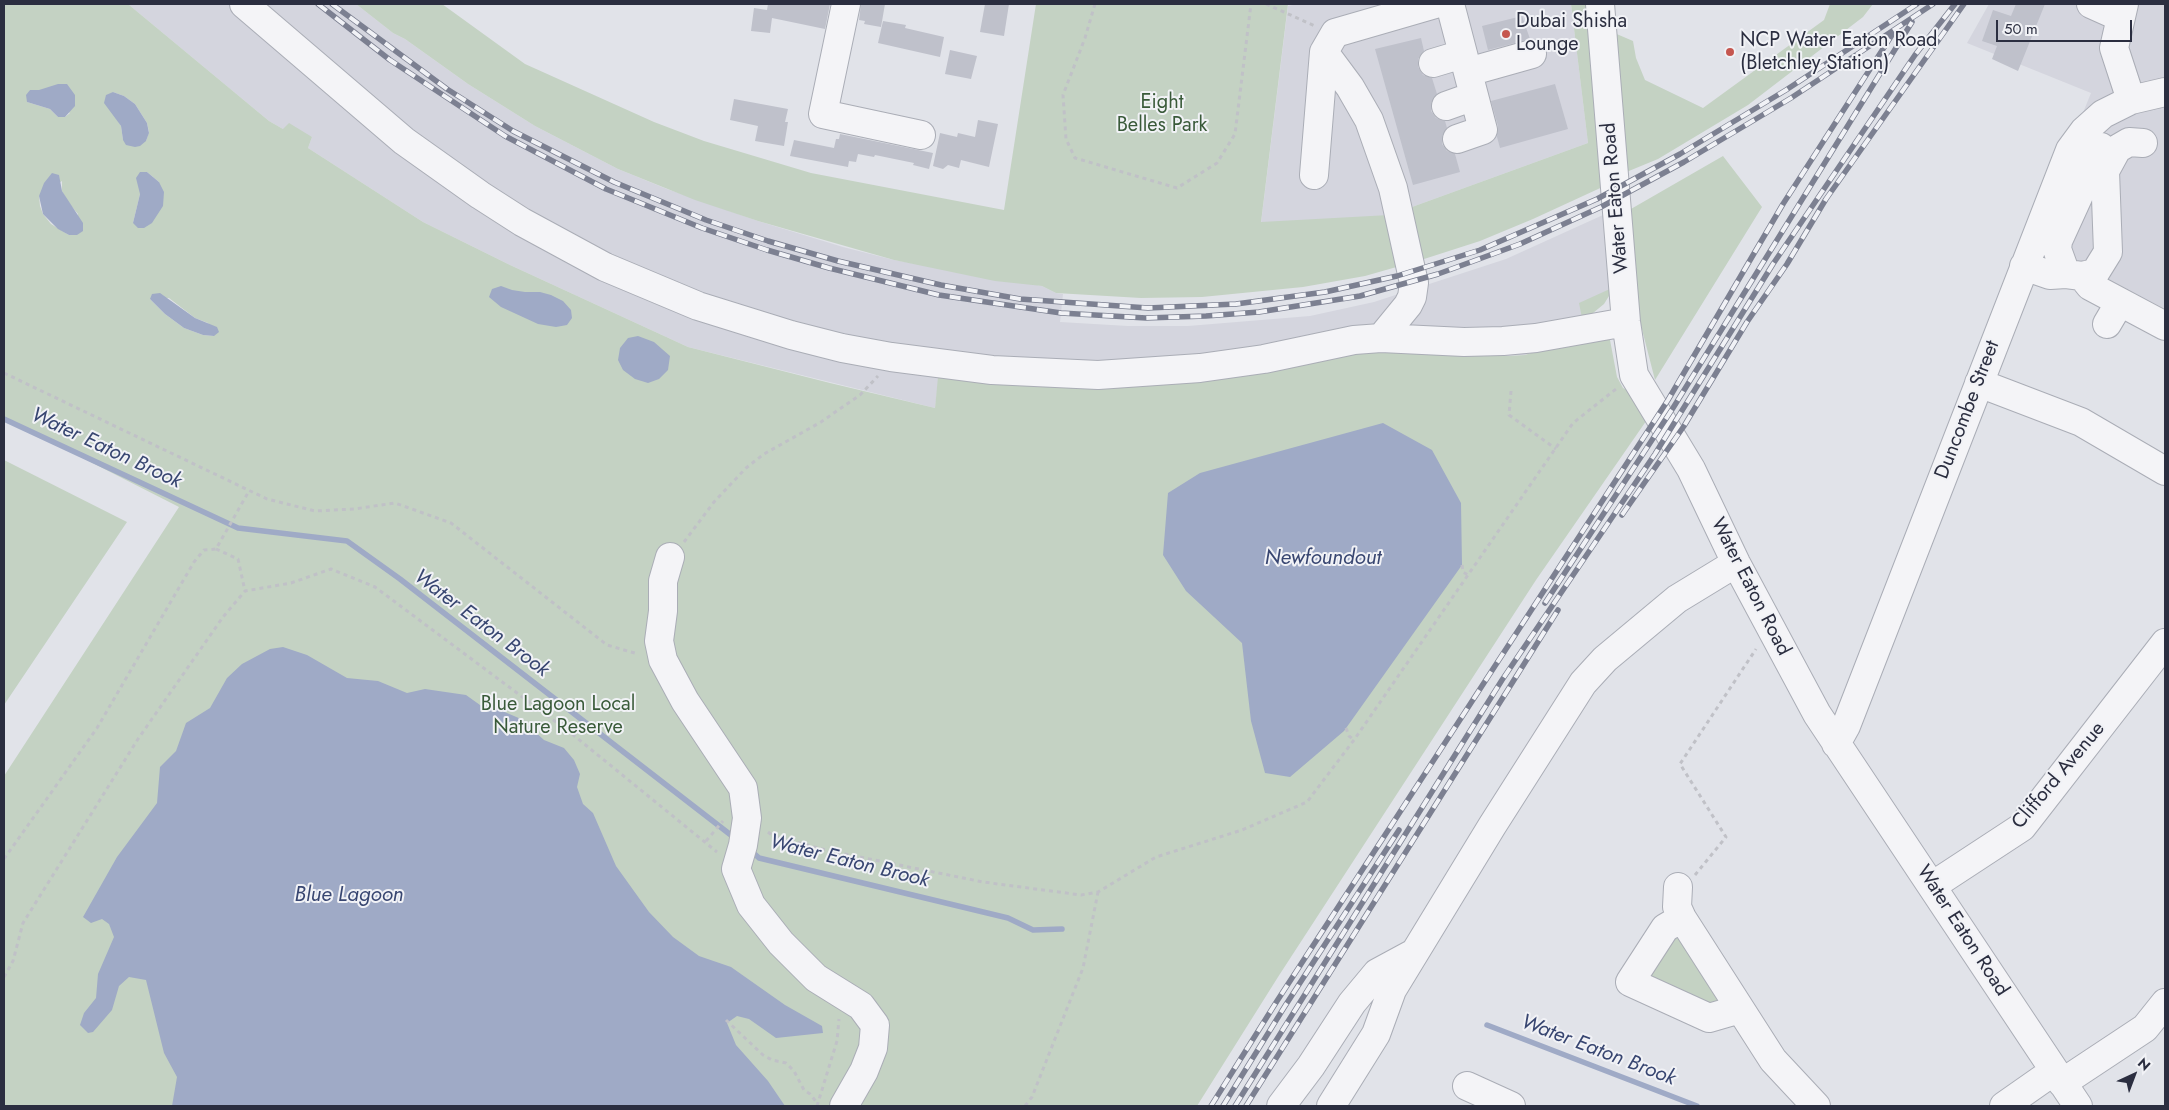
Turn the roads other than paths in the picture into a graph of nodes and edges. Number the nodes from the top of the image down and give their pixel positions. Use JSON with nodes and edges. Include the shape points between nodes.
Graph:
{"nodes":[{"id":1,"x":244,"y":4,"type":"edge"},
{"id":2,"x":846,"y":4,"type":"edge"},
{"id":3,"x":1435,"y":4,"type":"edge"},
{"id":4,"x":1450,"y":4,"type":"edge"},
{"id":5,"x":1600,"y":4,"type":"edge"},
{"id":6,"x":2091,"y":4,"type":"edge"},
{"id":7,"x":2122,"y":10,"type":"edge"},
{"id":8,"x":1330,"y":42,"type":"junction"},
{"id":9,"x":1532,"y":54,"type":"dead end"},
{"id":10,"x":1433,"y":63,"type":"dead end"},
{"id":11,"x":1468,"y":74,"type":"junction"},
{"id":12,"x":2165,"y":92,"type":"edge"},
{"id":13,"x":2132,"y":100,"type":"junction"},
{"id":14,"x":1446,"y":106,"type":"dead end"},
{"id":15,"x":921,"y":135,"type":"dead end"},
{"id":16,"x":1457,"y":140,"type":"dead end"},
{"id":17,"x":2143,"y":143,"type":"dead end"},
{"id":18,"x":1314,"y":175,"type":"dead end"},
{"id":19,"x":2024,"y":266,"type":"junction"},
{"id":20,"x":2074,"y":275,"type":"junction"},
{"id":21,"x":1626,"y":322,"type":"junction"},
{"id":22,"x":2165,"y":326,"type":"edge"},
{"id":23,"x":1381,"y":338,"type":"junction"},
{"id":24,"x":1979,"y":383,"type":"junction"},
{"id":25,"x":2165,"y":471,"type":"edge"},
{"id":26,"x":670,"y":557,"type":"road end"},
{"id":27,"x":1736,"y":563,"type":"junction"},
{"id":28,"x":2165,"y":643,"type":"edge"},
{"id":29,"x":1836,"y":744,"type":"junction"},
{"id":30,"x":1932,"y":886,"type":"junction"},
{"id":31,"x":1678,"y":887,"type":"road end"},
{"id":32,"x":1682,"y":918,"type":"junction"},
{"id":33,"x":1415,"y":953,"type":"junction"},
{"id":34,"x":2165,"y":1003,"type":"edge"},
{"id":35,"x":1740,"y":1009,"type":"junction"},
{"id":36,"x":2058,"y":1077,"type":"junction"},
{"id":37,"x":1467,"y":1086,"type":"dead end"},
{"id":38,"x":827,"y":1105,"type":"edge"},
{"id":39,"x":1281,"y":1106,"type":"edge"},
{"id":40,"x":1331,"y":1106,"type":"edge"},
{"id":41,"x":1511,"y":1106,"type":"edge"},
{"id":42,"x":1816,"y":1106,"type":"edge"},
{"id":43,"x":2004,"y":1106,"type":"edge"},
{"id":44,"x":2078,"y":1106,"type":"edge"}],
"edges":[{"from":1,"to":23,"type":"street","via":[[404,141],[480,196],[563,245],[647,285],[698,306],[790,335],[891,357],[992,370],[1098,375],[1200,368]]},
{"from":2,"to":15,"type":"street","via":[[823,114]]},
{"from":3,"to":8,"type":"street"},
{"from":4,"to":11,"type":"street"},
{"from":5,"to":21,"type":"street","name":"Water Eaton Road"},
{"from":6,"to":7,"type":"street"},
{"from":7,"to":13,"type":"street","via":[[2114,48]]},
{"from":8,"to":18,"type":"street"},
{"from":8,"to":23,"type":"street","via":[[1369,120],[1393,188],[1414,283],[1408,305]]},
{"from":9,"to":11,"type":"street"},
{"from":10,"to":11,"type":"street"},
{"from":11,"to":14,"type":"street"},
{"from":11,"to":16,"type":"street","via":[[1483,130]]},
{"from":12,"to":13,"type":"street","name":"Duncombe Street"},
{"from":13,"to":19,"type":"street","name":"Duncombe Street","via":[[2104,114],[2084,131],[2070,150]]},
{"from":13,"to":20,"type":"street","via":[[2111,126],[2058,241],[2057,248]]},
{"from":17,"to":20,"type":"street","via":[[2129,142],[2117,149],[2105,171],[2108,252],[2095,273]]},
{"from":19,"to":20,"type":"street","via":[[2050,276]]},
{"from":19,"to":24,"type":"street","name":"Duncombe Street"},
{"from":20,"to":22,"type":"street","via":[[2090,286],[2114,313]]},
{"from":21,"to":23,"type":"street","via":[[1503,341]]},
{"from":21,"to":27,"type":"street","name":"Water Eaton Road","via":[[1634,375],[1691,469]]},
{"from":24,"to":25,"type":"street","via":[[2081,422]]},
{"from":24,"to":29,"type":"street","name":"Duncombe Street","via":[[1846,726]]},
{"from":26,"to":38,"type":"street","via":[[663,581],[659,641],[663,660],[685,701],[743,788],[737,817],[743,844],[736,869],[751,905],[781,943],[816,978],[861,1006],[874,1025],[873,1048],[864,1071]]},
{"from":27,"to":29,"type":"street","name":"Water Eaton Road","via":[[1801,687]]},
{"from":27,"to":33,"type":"street","via":[[1677,599],[1605,659],[1583,683]]},
{"from":28,"to":30,"type":"street","name":"Clifford Avenue","via":[[2022,827]]},
{"from":29,"to":30,"type":"street","name":"Water Eaton Road"},
{"from":30,"to":36,"type":"street","name":"Water Eaton Road"},
{"from":31,"to":32,"type":"street","via":[[1677,908]]},
{"from":32,"to":35,"type":"street"},
{"from":32,"to":35,"type":"street","via":[[1665,928],[1622,985],[1708,1018]]},
{"from":33,"to":39,"type":"street","via":[[1377,973],[1352,1003]]},
{"from":33,"to":40,"type":"street","via":[[1392,990],[1376,1034]]},
{"from":34,"to":36,"type":"street","via":[[2145,1028]]},
{"from":35,"to":42,"type":"street","via":[[1773,1060]]},
{"from":36,"to":43,"type":"street"},
{"from":36,"to":44,"type":"street","name":"Water Eaton Road"},
{"from":37,"to":41,"type":"street"}]}
